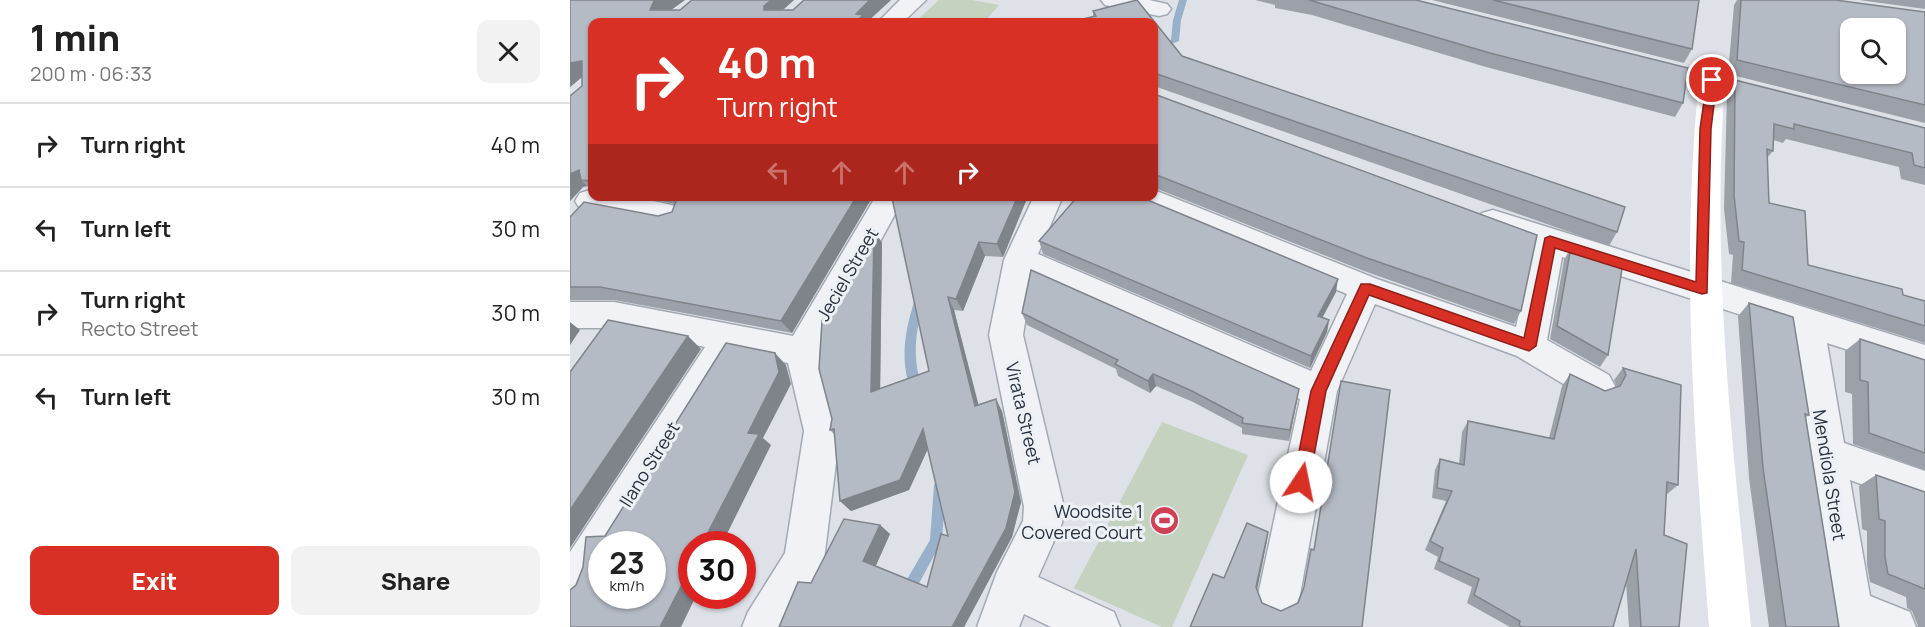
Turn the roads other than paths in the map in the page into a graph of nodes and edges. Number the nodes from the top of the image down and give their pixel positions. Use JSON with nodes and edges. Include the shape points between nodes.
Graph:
{"nodes":[{"id":1,"x":914,"y":0,"type":"edge"},
{"id":2,"x":1114,"y":7,"type":"edge"},
{"id":3,"x":1160,"y":9,"type":"dead end"},
{"id":4,"x":894,"y":18,"type":"edge"},
{"id":5,"x":1712,"y":80,"type":"dead end"},
{"id":6,"x":590,"y":201,"type":"edge"},
{"id":7,"x":601,"y":201,"type":"edge"},
{"id":8,"x":888,"y":201,"type":"edge"},
{"id":9,"x":1047,"y":201,"type":"edge"},
{"id":10,"x":1151,"y":201,"type":"edge"},
{"id":11,"x":1473,"y":213,"type":"edge"},
{"id":12,"x":671,"y":216,"type":"edge"},
{"id":13,"x":570,"y":222,"type":"edge"},
{"id":14,"x":1550,"y":241,"type":"junction"},
{"id":15,"x":1020,"y":260,"type":"junction"},
{"id":16,"x":1366,"y":288,"type":"junction"},
{"id":17,"x":1702,"y":289,"type":"junction"},
{"id":18,"x":570,"y":315,"type":"edge"},
{"id":19,"x":614,"y":315,"type":"junction"},
{"id":20,"x":1807,"y":323,"type":"junction"},
{"id":21,"x":728,"y":339,"type":"junction"},
{"id":22,"x":1529,"y":346,"type":"junction"},
{"id":23,"x":589,"y":349,"type":"edge"},
{"id":24,"x":802,"y":352,"type":"junction"},
{"id":25,"x":1925,"y":360,"type":"edge"},
{"id":26,"x":1597,"y":386,"type":"edge"},
{"id":27,"x":1319,"y":391,"type":"junction"},
{"id":28,"x":1827,"y":454,"type":"junction"},
{"id":29,"x":1925,"y":489,"type":"edge"},
{"id":30,"x":1012,"y":587,"type":"junction"},
{"id":31,"x":570,"y":589,"type":"edge"},
{"id":32,"x":1279,"y":595,"type":"dead end"},
{"id":33,"x":1853,"y":619,"type":"edge"},
{"id":34,"x":763,"y":627,"type":"edge"},
{"id":35,"x":998,"y":627,"type":"edge"},
{"id":36,"x":1099,"y":627,"type":"edge"},
{"id":37,"x":1730,"y":627,"type":"edge"},
{"id":38,"x":1895,"y":627,"type":"edge"}],
"edges":[{"from":1,"to":4,"type":"street"},
{"from":2,"to":3,"type":"street"},
{"from":5,"to":17,"type":"main road","via":[[1706,129]]},
{"from":6,"to":13,"type":"street"},
{"from":7,"to":12,"type":"street"},
{"from":8,"to":24,"type":"street","name":"Jeciel Street"},
{"from":9,"to":15,"type":"street","name":"Virata Street"},
{"from":10,"to":16,"type":"street"},
{"from":11,"to":14,"type":"street"},
{"from":14,"to":17,"type":"street"},
{"from":14,"to":22,"type":"street"},
{"from":15,"to":27,"type":"street"},
{"from":15,"to":30,"type":"street","name":"Virata Street","via":[[1006,334],[1044,507],[1042,523]]},
{"from":16,"to":22,"type":"street"},
{"from":16,"to":27,"type":"street"},
{"from":17,"to":20,"type":"street"},
{"from":17,"to":37,"type":"main road"},
{"from":18,"to":19,"type":"street"},
{"from":19,"to":21,"type":"street"},
{"from":19,"to":23,"type":"street"},
{"from":20,"to":25,"type":"street"},
{"from":20,"to":28,"type":"street","name":"Mendiola Street"},
{"from":21,"to":24,"type":"street"},
{"from":21,"to":31,"type":"street","name":"Ilano Street"},
{"from":22,"to":26,"type":"street"},
{"from":24,"to":34,"type":"street","via":[[822,431],[804,560]]},
{"from":27,"to":32,"type":"street"},
{"from":28,"to":29,"type":"street"},
{"from":28,"to":33,"type":"street","name":"Mendiola Street"},
{"from":30,"to":35,"type":"street","name":"Virata Street"},
{"from":30,"to":36,"type":"street"},
{"from":33,"to":38,"type":"street"}]}
